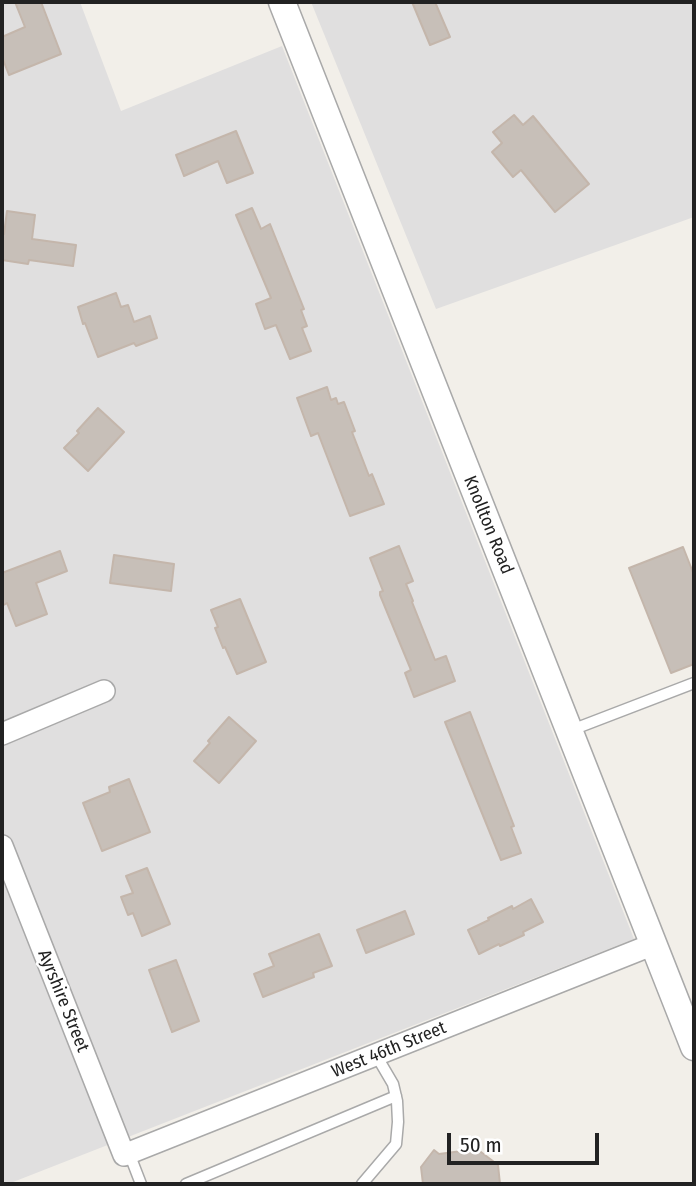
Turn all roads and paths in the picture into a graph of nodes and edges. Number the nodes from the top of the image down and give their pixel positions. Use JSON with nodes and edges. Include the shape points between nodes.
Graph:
{"nodes":[{"id":1,"x":282,"y":2,"type":"edge"},
{"id":2,"x":694,"y":683,"type":"edge"},
{"id":3,"x":104,"y":691,"type":"dead end"},
{"id":4,"x":569,"y":731,"type":"junction"},
{"id":5,"x":2,"y":734,"type":"edge"},
{"id":6,"x":2,"y":846,"type":"edge"},
{"id":7,"x":654,"y":944,"type":"junction"},
{"id":8,"x":694,"y":1047,"type":"edge"},
{"id":9,"x":376,"y":1055,"type":"junction"},
{"id":10,"x":396,"y":1096,"type":"junction"},
{"id":11,"x":127,"y":1154,"type":"junction"},
{"id":12,"x":365,"y":1181,"type":"edge"},
{"id":13,"x":141,"y":1184,"type":"edge"},
{"id":14,"x":186,"y":1184,"type":"edge"},
{"id":15,"x":351,"y":1184,"type":"edge"}],
"edges":[{"from":1,"to":4,"type":"street","name":"Knollton Road"},
{"from":2,"to":4,"type":"lane"},
{"from":3,"to":5,"type":"street"},
{"from":4,"to":7,"type":"street","name":"Knollton Road"},
{"from":6,"to":11,"type":"street","name":"Ayrshire Street"},
{"from":7,"to":8,"type":"street","name":"Knollton Road"},
{"from":7,"to":9,"type":"street","name":"West 46th Street"},
{"from":9,"to":10,"type":"lane"},
{"from":9,"to":11,"type":"street","name":"West 46th Street"},
{"from":10,"to":12,"type":"lane","via":[[396,1144]]},
{"from":10,"to":14,"type":"lane"},
{"from":11,"to":13,"type":"lane"},
{"from":12,"to":15,"type":"lane"}]}
